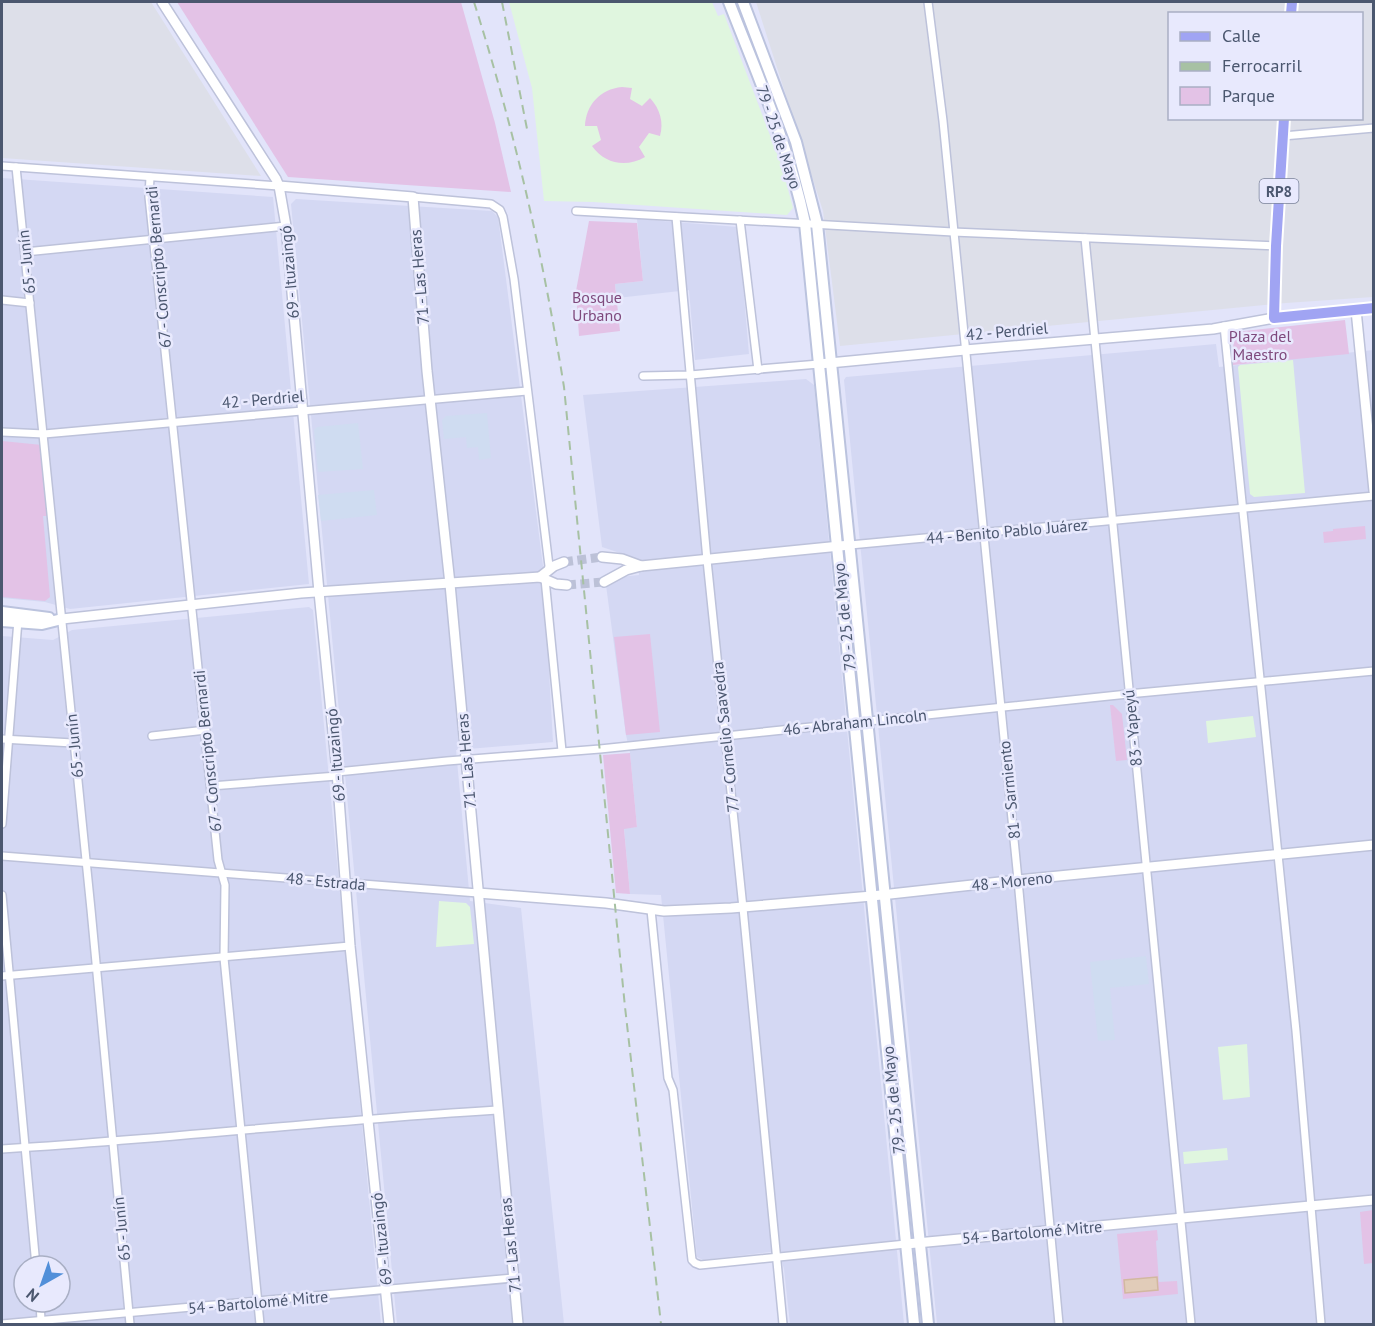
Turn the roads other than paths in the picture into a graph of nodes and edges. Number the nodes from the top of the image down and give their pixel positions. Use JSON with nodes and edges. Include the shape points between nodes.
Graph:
{"nodes":[{"id":1,"x":162,"y":2,"type":"edge"},
{"id":2,"x":729,"y":2,"type":"edge"},
{"id":3,"x":743,"y":2,"type":"edge"},
{"id":4,"x":928,"y":2,"type":"edge"},
{"id":5,"x":1284,"y":120,"type":"edge"},
{"id":6,"x":1374,"y":128,"type":"edge"},
{"id":7,"x":1282,"y":136,"type":"junction"},
{"id":8,"x":2,"y":166,"type":"edge"},
{"id":9,"x":16,"y":167,"type":"junction"},
{"id":10,"x":150,"y":177,"type":"junction"},
{"id":11,"x":279,"y":186,"type":"junction"},
{"id":12,"x":413,"y":197,"type":"junction"},
{"id":13,"x":576,"y":211,"type":"dead end"},
{"id":14,"x":676,"y":217,"type":"junction"},
{"id":15,"x":740,"y":220,"type":"junction"},
{"id":16,"x":805,"y":223,"type":"junction"},
{"id":17,"x":817,"y":224,"type":"junction"},
{"id":18,"x":286,"y":226,"type":"junction"},
{"id":19,"x":953,"y":231,"type":"junction"},
{"id":20,"x":1084,"y":238,"type":"junction"},
{"id":21,"x":154,"y":239,"type":"junction"},
{"id":22,"x":1276,"y":246,"type":"junction"},
{"id":23,"x":25,"y":252,"type":"junction"},
{"id":24,"x":2,"y":300,"type":"edge"},
{"id":25,"x":30,"y":303,"type":"junction"},
{"id":26,"x":1374,"y":308,"type":"edge"},
{"id":27,"x":1356,"y":310,"type":"junction"},
{"id":28,"x":1274,"y":318,"type":"junction"},
{"id":29,"x":1224,"y":326,"type":"junction"},
{"id":30,"x":1095,"y":338,"type":"junction"},
{"id":31,"x":965,"y":350,"type":"junction"},
{"id":32,"x":831,"y":363,"type":"junction"},
{"id":33,"x":819,"y":364,"type":"junction"},
{"id":34,"x":758,"y":370,"type":"junction"},
{"id":35,"x":690,"y":375,"type":"junction"},
{"id":36,"x":643,"y":376,"type":"dead end"},
{"id":37,"x":527,"y":391,"type":"junction"},
{"id":38,"x":430,"y":399,"type":"junction"},
{"id":39,"x":302,"y":410,"type":"junction"},
{"id":40,"x":172,"y":423,"type":"junction"},
{"id":41,"x":2,"y":432,"type":"edge"},
{"id":42,"x":44,"y":434,"type":"junction"},
{"id":43,"x":1374,"y":491,"type":"edge"},
{"id":44,"x":1374,"y":496,"type":"edge"},
{"id":45,"x":1243,"y":508,"type":"junction"},
{"id":46,"x":1112,"y":521,"type":"junction"},
{"id":47,"x":983,"y":533,"type":"junction"},
{"id":48,"x":850,"y":545,"type":"junction"},
{"id":49,"x":836,"y":546,"type":"junction"},
{"id":50,"x":602,"y":557,"type":"tunnel mouth"},
{"id":51,"x":707,"y":560,"type":"junction"},
{"id":52,"x":564,"y":562,"type":"tunnel mouth"},
{"id":53,"x":641,"y":566,"type":"junction"},
{"id":54,"x":544,"y":576,"type":"junction"},
{"id":55,"x":604,"y":582,"type":"tunnel mouth"},
{"id":56,"x":450,"y":584,"type":"junction"},
{"id":57,"x":567,"y":585,"type":"tunnel mouth"},
{"id":58,"x":319,"y":592,"type":"junction"},
{"id":59,"x":193,"y":604,"type":"junction"},
{"id":60,"x":2,"y":612,"type":"edge"},
{"id":61,"x":18,"y":618,"type":"junction"},
{"id":62,"x":62,"y":619,"type":"junction"},
{"id":63,"x":2,"y":621,"type":"edge"},
{"id":64,"x":1374,"y":671,"type":"edge"},
{"id":65,"x":1260,"y":682,"type":"junction"},
{"id":66,"x":1128,"y":694,"type":"junction"},
{"id":67,"x":1000,"y":707,"type":"junction"},
{"id":68,"x":868,"y":720,"type":"junction"},
{"id":69,"x":854,"y":721,"type":"junction"},
{"id":70,"x":206,"y":730,"type":"junction"},
{"id":71,"x":725,"y":735,"type":"junction"},
{"id":72,"x":153,"y":736,"type":"dead end"},
{"id":73,"x":5,"y":739,"type":"edge"},
{"id":74,"x":73,"y":743,"type":"junction"},
{"id":75,"x":562,"y":752,"type":"junction"},
{"id":76,"x":466,"y":759,"type":"junction"},
{"id":77,"x":337,"y":774,"type":"junction"},
{"id":78,"x":212,"y":786,"type":"junction"},
{"id":79,"x":2,"y":824,"type":"edge"},
{"id":80,"x":1374,"y":845,"type":"edge"},
{"id":81,"x":1277,"y":854,"type":"junction"},
{"id":82,"x":2,"y":856,"type":"edge"},
{"id":83,"x":87,"y":863,"type":"junction"},
{"id":84,"x":1147,"y":867,"type":"junction"},
{"id":85,"x":222,"y":873,"type":"junction"},
{"id":86,"x":1018,"y":880,"type":"junction"},
{"id":87,"x":346,"y":883,"type":"junction"},
{"id":88,"x":478,"y":893,"type":"junction"},
{"id":89,"x":2,"y":894,"type":"edge"},
{"id":90,"x":885,"y":895,"type":"junction"},
{"id":91,"x":872,"y":896,"type":"junction"},
{"id":92,"x":743,"y":908,"type":"junction"},
{"id":93,"x":651,"y":910,"type":"junction"},
{"id":94,"x":350,"y":946,"type":"junction"},
{"id":95,"x":224,"y":958,"type":"junction"},
{"id":96,"x":95,"y":967,"type":"junction"},
{"id":97,"x":5,"y":976,"type":"edge"},
{"id":98,"x":497,"y":1110,"type":"junction"},
{"id":99,"x":368,"y":1118,"type":"junction"},
{"id":100,"x":241,"y":1131,"type":"junction"},
{"id":101,"x":112,"y":1141,"type":"junction"},
{"id":102,"x":25,"y":1147,"type":"junction"},
{"id":103,"x":2,"y":1149,"type":"edge"},
{"id":104,"x":1374,"y":1200,"type":"edge"},
{"id":105,"x":1310,"y":1206,"type":"junction"},
{"id":106,"x":1182,"y":1218,"type":"junction"},
{"id":107,"x":1050,"y":1231,"type":"junction"},
{"id":108,"x":920,"y":1243,"type":"junction"},
{"id":109,"x":906,"y":1244,"type":"junction"},
{"id":110,"x":35,"y":1254,"type":"edge"},
{"id":111,"x":776,"y":1257,"type":"junction"},
{"id":112,"x":514,"y":1278,"type":"junction"},
{"id":113,"x":386,"y":1290,"type":"junction"},
{"id":114,"x":258,"y":1302,"type":"junction"},
{"id":115,"x":129,"y":1313,"type":"junction"},
{"id":116,"x":41,"y":1314,"type":"edge"},
{"id":117,"x":41,"y":1321,"type":"junction"},
{"id":118,"x":2,"y":1324,"type":"edge"},
{"id":119,"x":130,"y":1324,"type":"edge"},
{"id":120,"x":260,"y":1324,"type":"edge"},
{"id":121,"x":389,"y":1324,"type":"edge"},
{"id":122,"x":518,"y":1324,"type":"edge"},
{"id":123,"x":783,"y":1324,"type":"edge"},
{"id":124,"x":914,"y":1324,"type":"edge"},
{"id":125,"x":928,"y":1324,"type":"edge"},
{"id":126,"x":1059,"y":1324,"type":"edge"},
{"id":127,"x":1191,"y":1324,"type":"edge"},
{"id":128,"x":1321,"y":1324,"type":"edge"}],
"edges":[{"from":1,"to":11,"type":"street"},
{"from":2,"to":16,"type":"main road","name":"79 - 25 de Mayo","via":[[786,148]]},
{"from":3,"to":17,"type":"main road","name":"79 - 25 de Mayo","via":[[796,142]]},
{"from":4,"to":19,"type":"street","name":"81 - Sarmiento"},
{"from":5,"to":7,"type":"main road","number":"RP8"},
{"from":6,"to":7,"type":"street"},
{"from":7,"to":22,"type":"main road","number":"RP8"},
{"from":8,"to":9,"type":"street"},
{"from":9,"to":10,"type":"street"},
{"from":9,"to":23,"type":"street","name":"65 - Junín"},
{"from":10,"to":11,"type":"street"},
{"from":10,"to":21,"type":"street","name":"67 - Conscripto Bernardi"},
{"from":11,"to":12,"type":"street"},
{"from":11,"to":18,"type":"street","name":"69 - Ituzaingó"},
{"from":12,"to":37,"type":"street","via":[[491,204],[500,210],[514,279]]},
{"from":12,"to":38,"type":"street","name":"71 - Las Heras"},
{"from":13,"to":14,"type":"street"},
{"from":14,"to":15,"type":"street"},
{"from":14,"to":35,"type":"street","name":"77 - Cornelio Saavedra"},
{"from":15,"to":16,"type":"street"},
{"from":15,"to":34,"type":"street"},
{"from":16,"to":17,"type":"street"},
{"from":16,"to":33,"type":"main road","name":"79 - 25 de Mayo"},
{"from":17,"to":19,"type":"street"},
{"from":17,"to":32,"type":"main road","name":"79 - 25 de Mayo"},
{"from":18,"to":21,"type":"street"},
{"from":18,"to":39,"type":"street","name":"69 - Ituzaingó"},
{"from":19,"to":20,"type":"street"},
{"from":19,"to":31,"type":"street","name":"81 - Sarmiento"},
{"from":20,"to":22,"type":"street"},
{"from":20,"to":30,"type":"street","name":"83 - Yapeyú"},
{"from":21,"to":23,"type":"street"},
{"from":21,"to":40,"type":"street","name":"67 - Conscripto Bernardi"},
{"from":22,"to":28,"type":"main road","number":"RP8"},
{"from":23,"to":25,"type":"street","name":"65 - Junín"},
{"from":24,"to":25,"type":"street"},
{"from":25,"to":42,"type":"street","name":"65 - Junín"},
{"from":26,"to":27,"type":"main road","name":"42 - Perdriel"},
{"from":27,"to":28,"type":"main road","name":"42 - Perdriel"},
{"from":27,"to":43,"type":"street"},
{"from":28,"to":29,"type":"street","name":"42 - Perdriel"},
{"from":29,"to":30,"type":"street","name":"42 - Perdriel"},
{"from":29,"to":45,"type":"street"},
{"from":30,"to":31,"type":"street","name":"42 - Perdriel"},
{"from":30,"to":46,"type":"street","name":"83 - Yapeyú"},
{"from":31,"to":32,"type":"street","name":"42 - Perdriel"},
{"from":31,"to":47,"type":"street","name":"81 - Sarmiento"},
{"from":32,"to":33,"type":"street","name":"42 - Perdriel"},
{"from":32,"to":48,"type":"main road","name":"79 - 25 de Mayo"},
{"from":33,"to":34,"type":"street","name":"42 - Perdriel"},
{"from":33,"to":49,"type":"main road","name":"79 - 25 de Mayo"},
{"from":34,"to":35,"type":"street","name":"42 - Perdriel"},
{"from":35,"to":36,"type":"street","name":"42 - Perdriel"},
{"from":35,"to":51,"type":"street","name":"77 - Cornelio Saavedra"},
{"from":37,"to":38,"type":"street","name":"42 - Perdriel"},
{"from":37,"to":54,"type":"street","via":[[549,566]]},
{"from":38,"to":39,"type":"street","name":"42 - Perdriel"},
{"from":38,"to":56,"type":"street","name":"71 - Las Heras"},
{"from":39,"to":40,"type":"street","name":"42 - Perdriel"},
{"from":39,"to":58,"type":"street","name":"69 - Ituzaingó"},
{"from":40,"to":42,"type":"street","name":"42 - Perdriel"},
{"from":40,"to":59,"type":"street","name":"67 - Conscripto Bernardi"},
{"from":41,"to":42,"type":"street","name":"42 - Perdriel"},
{"from":42,"to":62,"type":"street","name":"65 - Junín"},
{"from":44,"to":45,"type":"street","name":"44 - Benito Pablo Juárez"},
{"from":45,"to":46,"type":"street","name":"44 - Benito Pablo Juárez"},
{"from":45,"to":65,"type":"street"},
{"from":46,"to":47,"type":"street","name":"44 - Benito Pablo Juárez"},
{"from":46,"to":66,"type":"street","name":"83 - Yapeyú"},
{"from":47,"to":48,"type":"street","name":"44 - Benito Pablo Juárez"},
{"from":47,"to":67,"type":"street","name":"81 - Sarmiento"},
{"from":48,"to":49,"type":"street","name":"44 - Benito Pablo Juárez"},
{"from":48,"to":68,"type":"main road","name":"79 - 25 de Mayo"},
{"from":49,"to":51,"type":"street","name":"44 - Benito Pablo Juárez"},
{"from":49,"to":69,"type":"main road","name":"79 - 25 de Mayo"},
{"from":50,"to":53,"type":"street","name":"44 - Benito Pablo Juárez"},
{"from":51,"to":53,"type":"street","name":"44 - Benito Pablo Juárez"},
{"from":51,"to":71,"type":"street","name":"77 - Cornelio Saavedra"},
{"from":52,"to":54,"type":"street"},
{"from":53,"to":55,"type":"street","name":"44 - Benito Pablo Juárez"},
{"from":54,"to":56,"type":"street"},
{"from":54,"to":57,"type":"street","via":[[556,584]]},
{"from":54,"to":75,"type":"street"},
{"from":56,"to":58,"type":"street"},
{"from":56,"to":76,"type":"street","name":"71 - Las Heras"},
{"from":58,"to":59,"type":"street"},
{"from":58,"to":77,"type":"street","name":"69 - Ituzaingó"},
{"from":59,"to":62,"type":"street"},
{"from":59,"to":70,"type":"street","name":"67 - Conscripto Bernardi"},
{"from":60,"to":61,"type":"main road"},
{"from":61,"to":62,"type":"main road","via":[[42,624]]},
{"from":61,"to":63,"type":"main road"},
{"from":61,"to":73,"type":"street"},
{"from":62,"to":74,"type":"street","name":"65 - Junín"},
{"from":64,"to":65,"type":"street","name":"46 - Abraham Lincoln"},
{"from":65,"to":66,"type":"street","name":"46 - Abraham Lincoln"},
{"from":65,"to":81,"type":"street"},
{"from":66,"to":67,"type":"street","name":"46 - Abraham Lincoln"},
{"from":66,"to":84,"type":"street","name":"83 - Yapeyú"},
{"from":67,"to":68,"type":"street","name":"46 - Abraham Lincoln"},
{"from":67,"to":86,"type":"street","name":"81 - Sarmiento"},
{"from":68,"to":69,"type":"street","name":"46 - Abraham Lincoln"},
{"from":68,"to":90,"type":"main road","name":"79 - 25 de Mayo"},
{"from":69,"to":71,"type":"street","name":"46 - Abraham Lincoln"},
{"from":69,"to":91,"type":"main road","name":"79 - 25 de Mayo"},
{"from":70,"to":72,"type":"street"},
{"from":70,"to":78,"type":"street","name":"67 - Conscripto Bernardi"},
{"from":71,"to":75,"type":"street","name":"46 - Abraham Lincoln"},
{"from":71,"to":92,"type":"street","name":"77 - Cornelio Saavedra"},
{"from":73,"to":74,"type":"street"},
{"from":73,"to":79,"type":"street"},
{"from":74,"to":83,"type":"street","name":"65 - Junín"},
{"from":75,"to":76,"type":"street","name":"46 - Abraham Lincoln"},
{"from":76,"to":77,"type":"street","name":"46 - Abraham Lincoln"},
{"from":76,"to":88,"type":"street","name":"71 - Las Heras"},
{"from":77,"to":78,"type":"street","name":"46 - Abraham Lincoln"},
{"from":77,"to":87,"type":"street","name":"69 - Ituzaingó"},
{"from":78,"to":85,"type":"street","name":"67 - Conscripto Bernardi"},
{"from":80,"to":81,"type":"street","name":"48 - Moreno"},
{"from":81,"to":84,"type":"street","name":"48 - Moreno"},
{"from":81,"to":105,"type":"street"},
{"from":82,"to":83,"type":"street","name":"48 - Estrada"},
{"from":83,"to":85,"type":"street","name":"48 - Estrada"},
{"from":83,"to":96,"type":"street","name":"65 - Junín"},
{"from":84,"to":86,"type":"street","name":"48 - Moreno"},
{"from":84,"to":106,"type":"street","name":"83 - Yapeyú"},
{"from":85,"to":87,"type":"street","name":"48 - Estrada"},
{"from":85,"to":95,"type":"street","name":"67 - Conscripto Bernardi"},
{"from":86,"to":90,"type":"street","name":"48 - Moreno"},
{"from":86,"to":107,"type":"street","name":"81 - Sarmiento"},
{"from":87,"to":88,"type":"street","name":"48 - Estrada"},
{"from":87,"to":94,"type":"street","name":"69 - Ituzaingó"},
{"from":88,"to":93,"type":"street","name":"48 - Estrada"},
{"from":88,"to":98,"type":"street","name":"71 - Las Heras"},
{"from":89,"to":97,"type":"street"},
{"from":90,"to":91,"type":"street","name":"48 - Moreno"},
{"from":90,"to":108,"type":"main road","name":"79 - 25 de Mayo"},
{"from":91,"to":92,"type":"street","name":"48 - Moreno"},
{"from":91,"to":109,"type":"main road","name":"79 - 25 de Mayo"},
{"from":92,"to":93,"type":"street","name":"48 - Moreno"},
{"from":92,"to":111,"type":"street","name":"77 - Cornelio Saavedra"},
{"from":93,"to":111,"type":"street","name":"54 - Bartolomé Mitre","via":[[692,1260],[700,1265]]},
{"from":94,"to":95,"type":"street"},
{"from":94,"to":99,"type":"street","name":"69 - Ituzaingó"},
{"from":95,"to":96,"type":"street"},
{"from":95,"to":100,"type":"street","name":"67 - Conscripto Bernardi"},
{"from":96,"to":97,"type":"street"},
{"from":96,"to":101,"type":"street","name":"65 - Junín"},
{"from":97,"to":102,"type":"street"},
{"from":98,"to":99,"type":"street"},
{"from":98,"to":112,"type":"street","name":"71 - Las Heras"},
{"from":99,"to":100,"type":"street"},
{"from":99,"to":113,"type":"street","name":"69 - Ituzaingó"},
{"from":100,"to":101,"type":"street"},
{"from":100,"to":114,"type":"street","name":"67 - Conscripto Bernardi"},
{"from":101,"to":102,"type":"street"},
{"from":101,"to":115,"type":"street","name":"65 - Junín"},
{"from":102,"to":103,"type":"street"},
{"from":102,"to":110,"type":"street"},
{"from":104,"to":105,"type":"street","name":"54 - Bartolomé Mitre"},
{"from":105,"to":106,"type":"street","name":"54 - Bartolomé Mitre"},
{"from":105,"to":128,"type":"street"},
{"from":106,"to":107,"type":"street","name":"54 - Bartolomé Mitre"},
{"from":106,"to":127,"type":"street","name":"83 - Yapeyú"},
{"from":107,"to":108,"type":"street","name":"54 - Bartolomé Mitre"},
{"from":107,"to":126,"type":"street","name":"81 - Sarmiento"},
{"from":108,"to":109,"type":"street","name":"54 - Bartolomé Mitre"},
{"from":108,"to":125,"type":"main road","name":"79 - 25 de Mayo"},
{"from":109,"to":111,"type":"street","name":"54 - Bartolomé Mitre"},
{"from":109,"to":124,"type":"main road","name":"79 - 25 de Mayo"},
{"from":111,"to":123,"type":"street","name":"77 - Cornelio Saavedra"},
{"from":112,"to":113,"type":"street","name":"54 - Bartolomé Mitre"},
{"from":112,"to":122,"type":"street","name":"71 - Las Heras"},
{"from":113,"to":114,"type":"street","name":"54 - Bartolomé Mitre"},
{"from":113,"to":121,"type":"street","name":"69 - Ituzaingó"},
{"from":114,"to":115,"type":"street","name":"54 - Bartolomé Mitre"},
{"from":114,"to":120,"type":"street","name":"67 - Conscripto Bernardi"},
{"from":115,"to":117,"type":"street","name":"54 - Bartolomé Mitre"},
{"from":115,"to":119,"type":"street","name":"65 - Junín"},
{"from":116,"to":117,"type":"street"},
{"from":117,"to":118,"type":"street","name":"54 - Bartolomé Mitre"}]}
